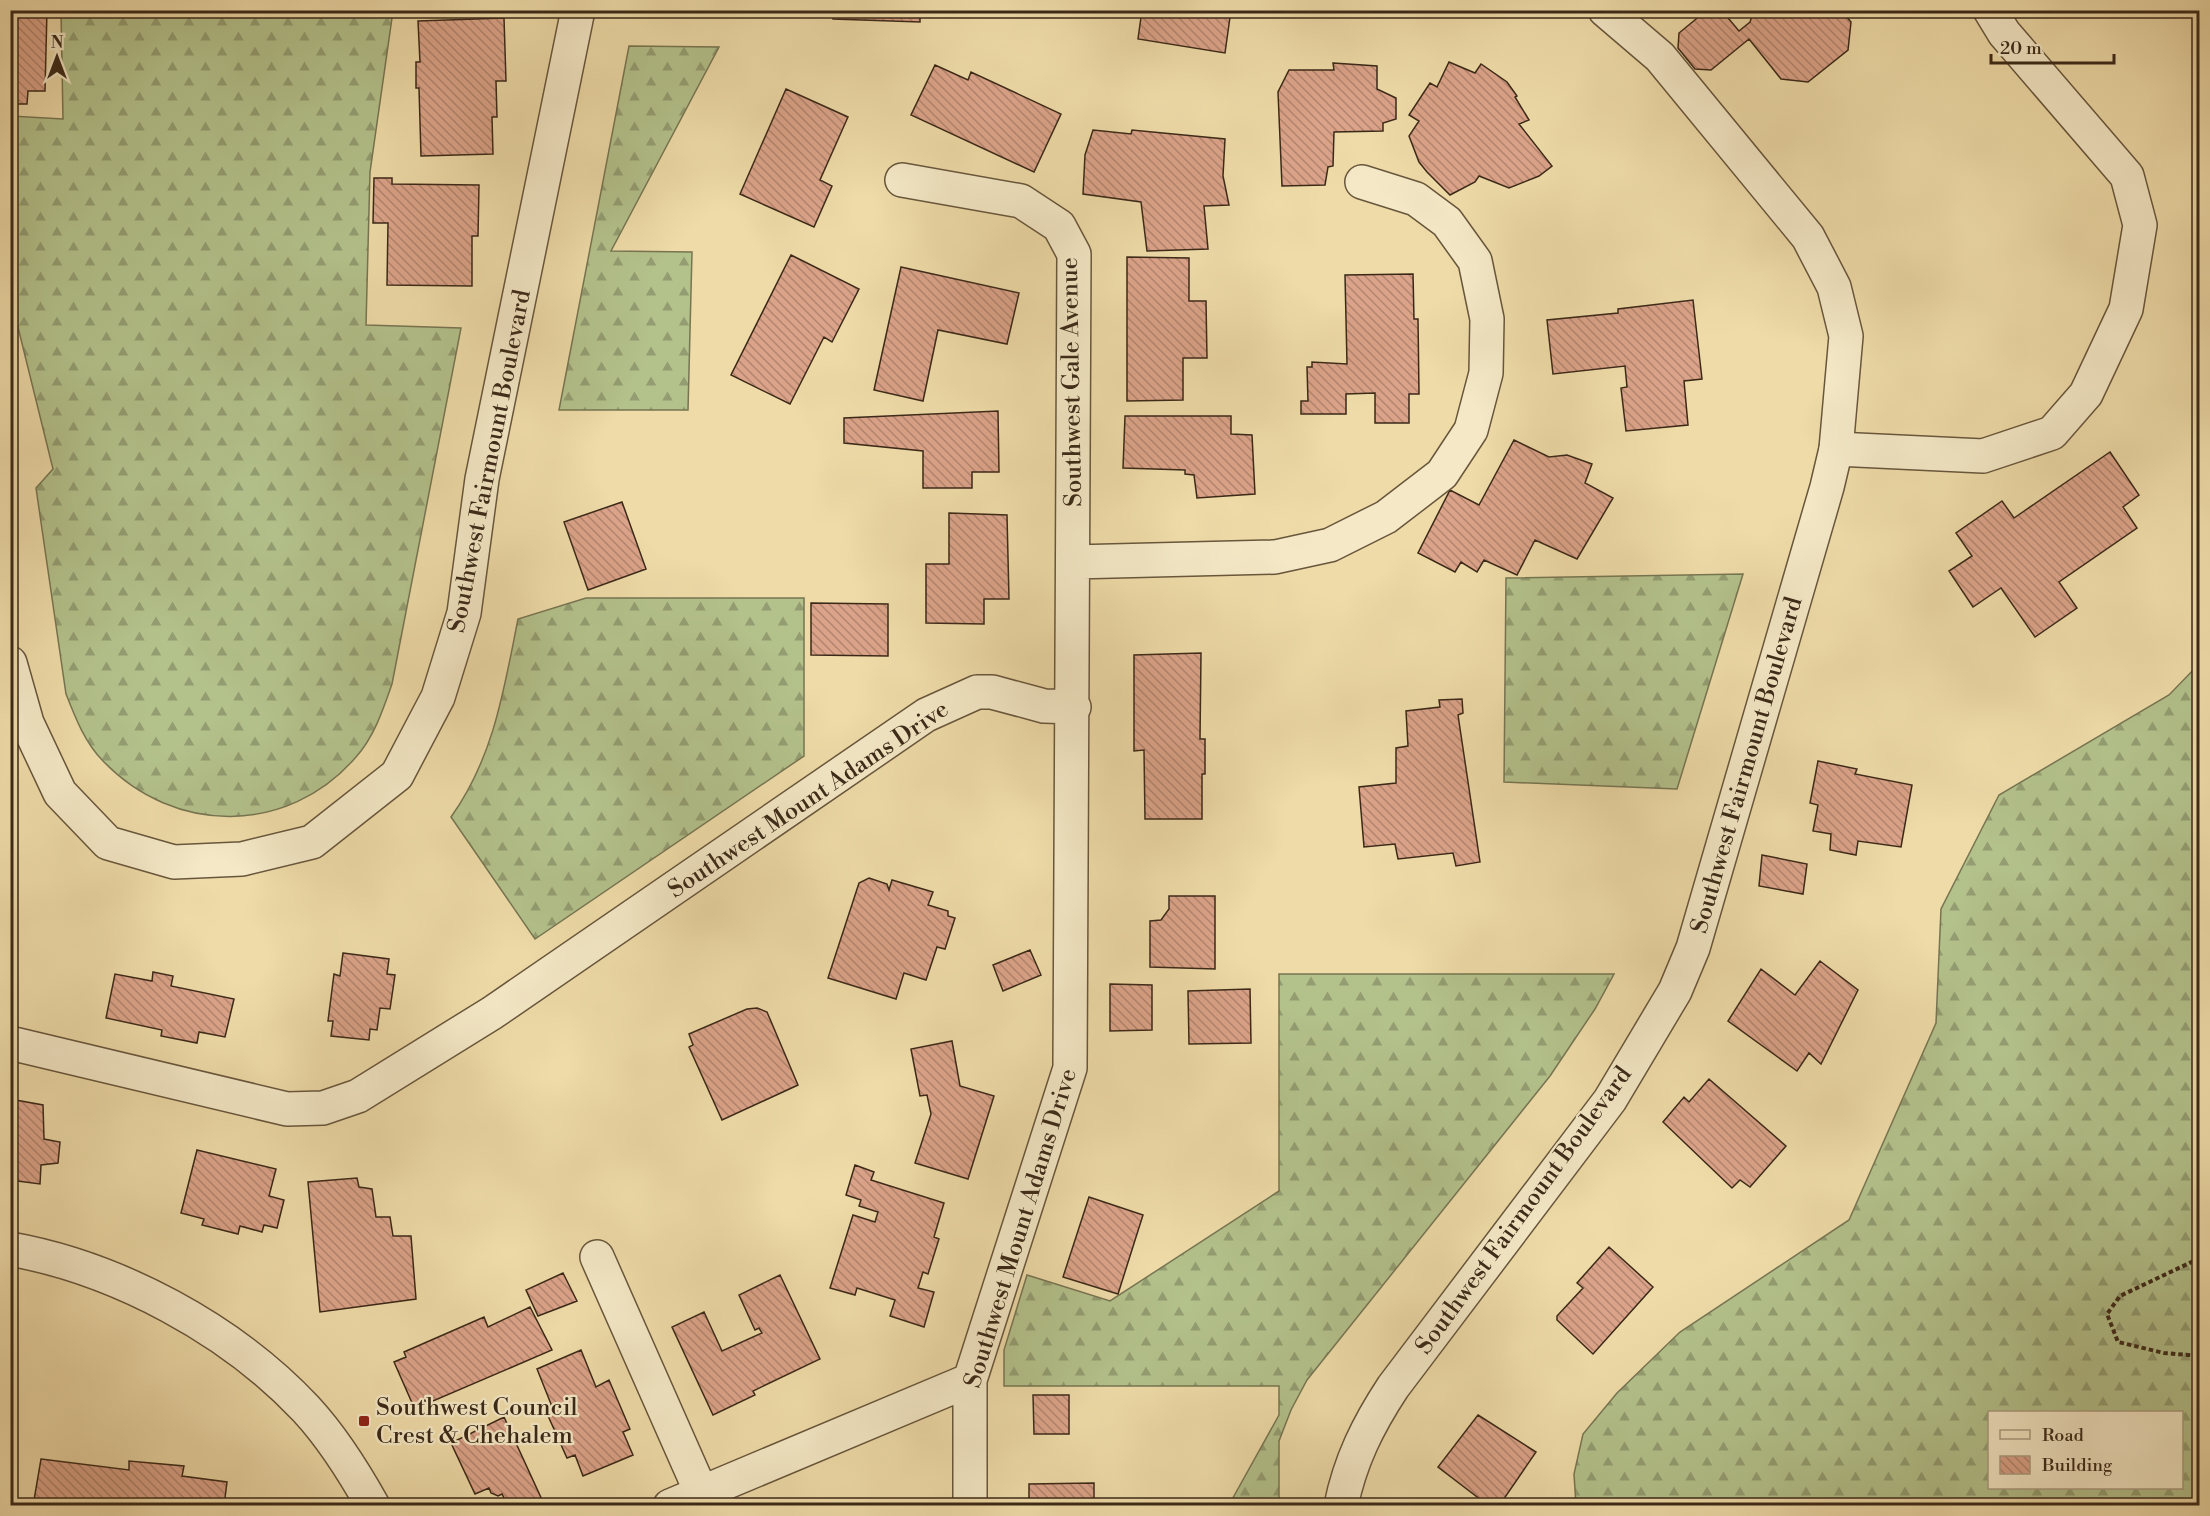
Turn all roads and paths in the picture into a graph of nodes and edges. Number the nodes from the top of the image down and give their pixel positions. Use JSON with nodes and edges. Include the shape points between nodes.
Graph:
{"nodes":[{"id":1,"x":578,"y":10,"type":"edge"},
{"id":2,"x":1605,"y":10,"type":"edge"},
{"id":3,"x":1990,"y":10,"type":"edge"},
{"id":4,"x":902,"y":180,"type":"dead end"},
{"id":5,"x":1362,"y":182,"type":"dead end"},
{"id":6,"x":1836,"y":449,"type":"junction"},
{"id":7,"x":1073,"y":562,"type":"junction"},
{"id":8,"x":10,"y":663,"type":"edge"},
{"id":9,"x":1074,"y":707,"type":"junction"},
{"id":10,"x":10,"y":1043,"type":"edge"},
{"id":11,"x":10,"y":1249,"type":"edge"},
{"id":12,"x":597,"y":1257,"type":"dead end"},
{"id":13,"x":2199,"y":1258,"type":"edge"},
{"id":14,"x":2199,"y":1356,"type":"edge"},
{"id":15,"x":970,"y":1380,"type":"junction"},
{"id":16,"x":701,"y":1492,"type":"junction"},
{"id":17,"x":373,"y":1506,"type":"edge"},
{"id":18,"x":670,"y":1506,"type":"edge"},
{"id":19,"x":970,"y":1506,"type":"edge"},
{"id":20,"x":1341,"y":1506,"type":"edge"}],
"edges":[{"from":1,"to":8,"type":"street","name":"Southwest Fairmount Boulevard","via":[[482,479],[464,613],[438,697],[397,775],[312,842],[242,859],[174,862],[108,843],[60,793],[27,723]]},
{"from":2,"to":6,"type":"street","name":"Southwest Fairmount Boulevard","via":[[1660,57],[1808,237],[1834,287],[1846,336]]},
{"from":3,"to":6,"type":"street","via":[[2004,33],[2127,176],[2140,225],[2126,309],[2086,394],[2052,433],[1983,456]]},
{"from":4,"to":7,"type":"street","name":"Southwest Gale Avenue","via":[[1020,201],[1059,226],[1074,254]]},
{"from":5,"to":7,"type":"street","via":[[1416,199],[1447,222],[1475,261],[1487,319],[1486,373],[1471,430],[1442,474],[1386,517],[1330,545],[1275,557]]},
{"from":6,"to":20,"type":"street","name":"Southwest Fairmount Boulevard","via":[[1693,948],[1675,991],[1610,1100],[1367,1427],[1348,1472]]},
{"from":7,"to":9,"type":"street","name":"Southwest Gale Avenue"},
{"from":9,"to":10,"type":"street","name":"Southwest Mount Adams Drive","via":[[1044,706],[992,692],[977,692],[926,715],[492,1013],[358,1096],[323,1108],[287,1109]]},
{"from":9,"to":15,"type":"street","name":"Southwest Mount Adams Drive","via":[[1070,1068]]},
{"from":11,"to":17,"type":"street","via":[[54,1257],[102,1273],[200,1323],[278,1382],[307,1410]]},
{"from":12,"to":16,"type":"street"},
{"from":13,"to":14,"type":"path","via":[[2120,1296],[2107,1314],[2118,1342],[2164,1353]]},
{"from":15,"to":16,"type":"street"},
{"from":15,"to":19,"type":"street","name":"Southwest Mount Adams Drive"},
{"from":16,"to":18,"type":"street"}]}
